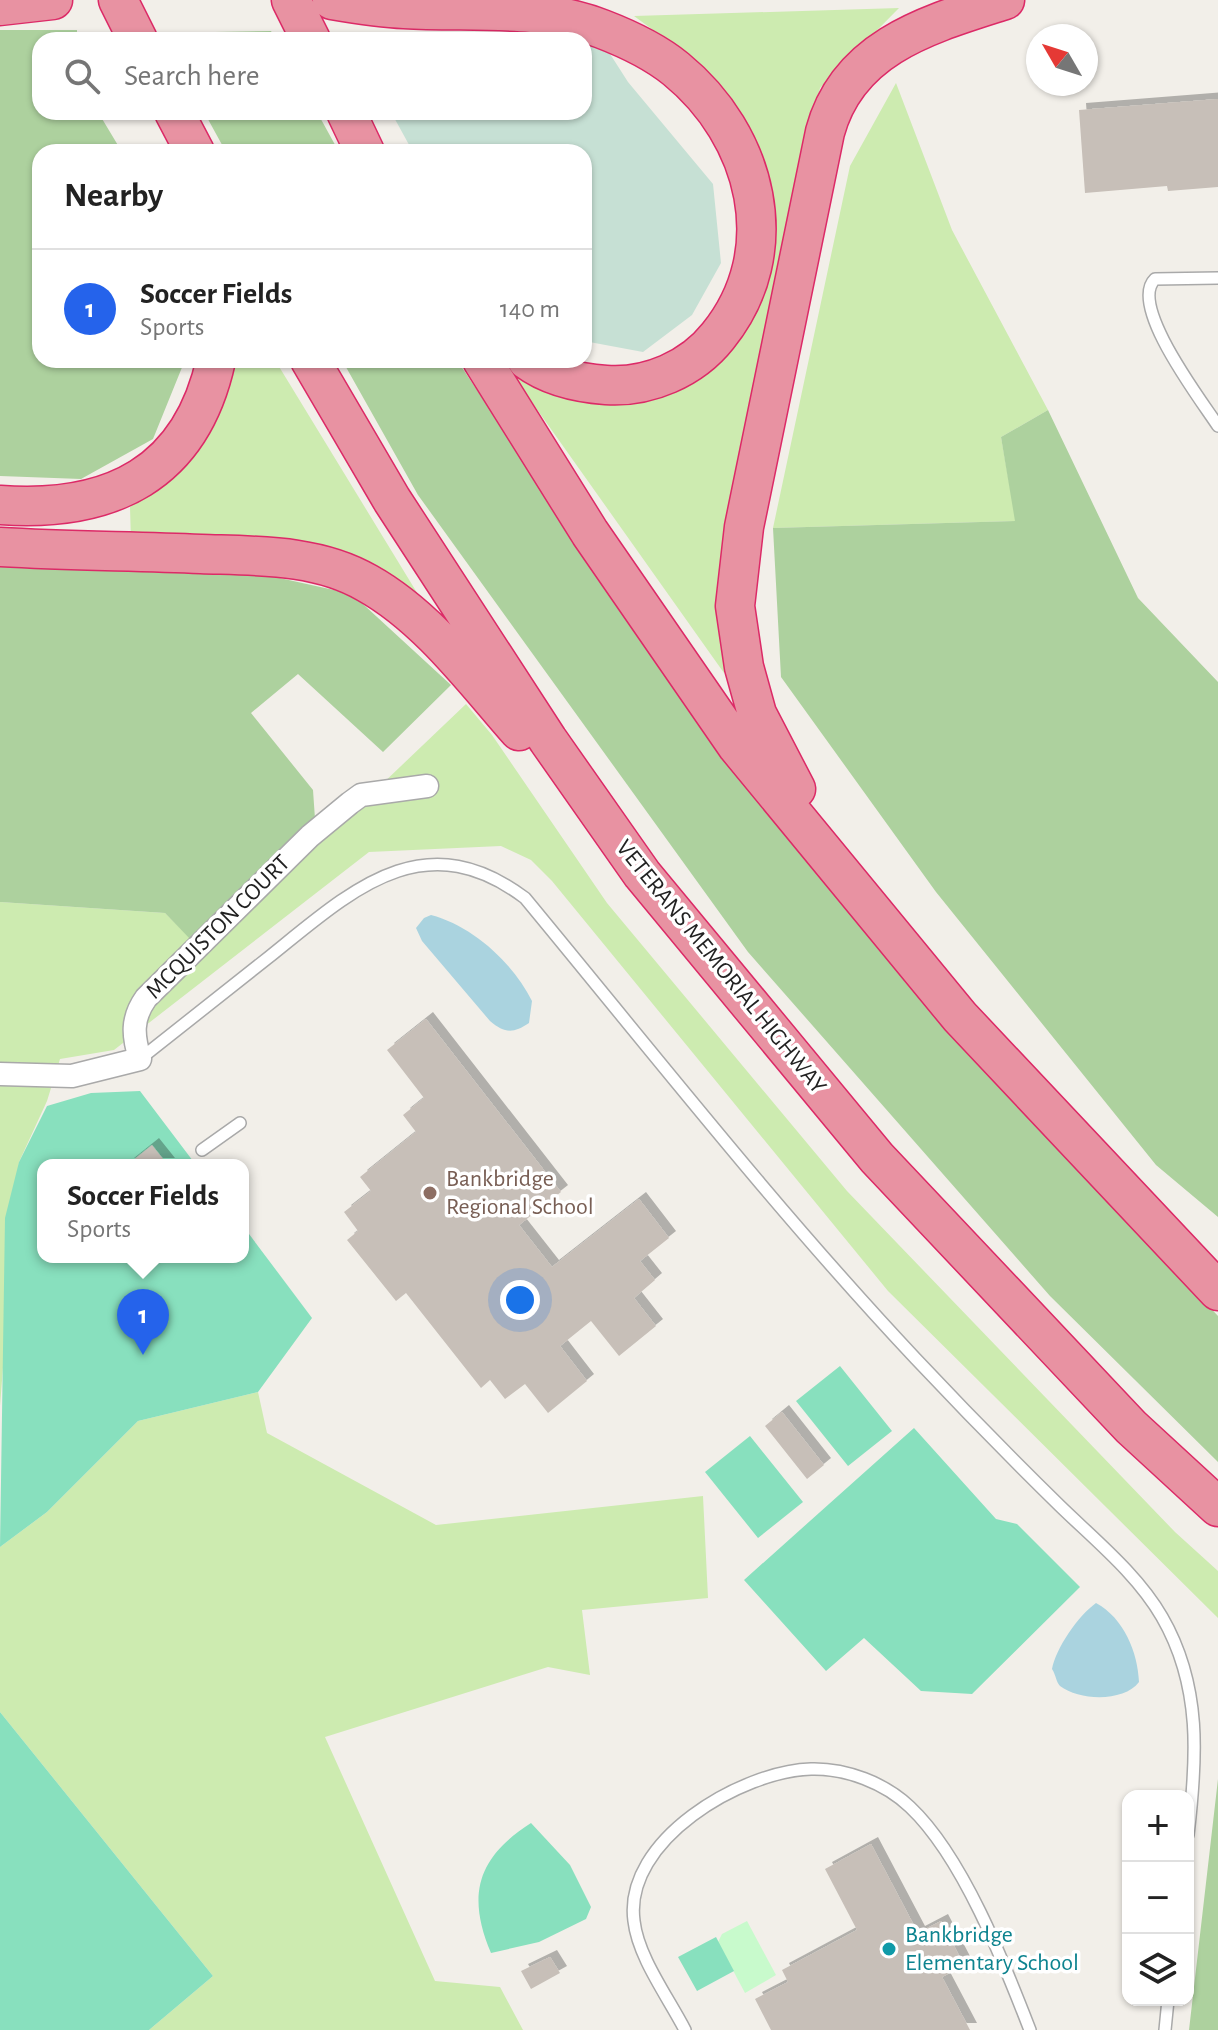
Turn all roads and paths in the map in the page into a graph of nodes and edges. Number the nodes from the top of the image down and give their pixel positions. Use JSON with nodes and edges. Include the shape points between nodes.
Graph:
{"nodes":[{"id":1,"x":53,"y":0,"type":"edge"},
{"id":2,"x":118,"y":0,"type":"edge"},
{"id":3,"x":291,"y":0,"type":"edge"},
{"id":4,"x":332,"y":0,"type":"edge"},
{"id":5,"x":1005,"y":0,"type":"edge"},
{"id":6,"x":0,"y":6,"type":"edge"},
{"id":7,"x":134,"y":32,"type":"edge"},
{"id":8,"x":307,"y":32,"type":"edge"},
{"id":9,"x":350,"y":120,"type":"edge"},
{"id":10,"x":361,"y":144,"type":"edge"},
{"id":11,"x":1218,"y":278,"type":"edge"},
{"id":12,"x":214,"y":368,"type":"edge"},
{"id":13,"x":315,"y":368,"type":"edge"},
{"id":14,"x":487,"y":368,"type":"edge"},
{"id":15,"x":545,"y":368,"type":"edge"},
{"id":16,"x":1218,"y":426,"type":"edge"},
{"id":17,"x":0,"y":505,"type":"edge"},
{"id":18,"x":0,"y":547,"type":"edge"},
{"id":19,"x":427,"y":786,"type":"dead end"},
{"id":20,"x":581,"y":788,"type":"junction"},
{"id":21,"x":822,"y":849,"type":"junction"},
{"id":22,"x":140,"y":1059,"type":"junction"},
{"id":23,"x":0,"y":1074,"type":"edge"},
{"id":24,"x":240,"y":1123,"type":"dead end"},
{"id":25,"x":202,"y":1150,"type":"dead end"},
{"id":26,"x":1218,"y":1291,"type":"edge"},
{"id":27,"x":1218,"y":1507,"type":"edge"},
{"id":28,"x":1193,"y":1790,"type":"edge"},
{"id":29,"x":1167,"y":2006,"type":"edge"},
{"id":30,"x":685,"y":2030,"type":"edge"},
{"id":31,"x":1030,"y":2030,"type":"edge"},
{"id":32,"x":1165,"y":2030,"type":"edge"}],
"edges":[{"from":1,"to":6,"type":"highway"},
{"from":2,"to":7,"type":"highway"},
{"from":3,"to":8,"type":"highway"},
{"from":4,"to":15,"type":"highway","via":[[404,9],[538,14],[599,28],[674,67],[705,96],[729,130],[747,169],[757,231],[753,274],[736,312],[711,345],[677,370],[636,384],[573,381]]},
{"from":5,"to":21,"type":"highway","via":[[922,27],[882,48],[840,96],[822,147],[744,527],[735,606],[757,714],[818,825]]},
{"from":9,"to":10,"type":"highway"},
{"from":11,"to":16,"type":"lane","via":[[1155,279],[1147,296],[1156,328]]},
{"from":12,"to":17,"type":"highway","via":[[198,418],[158,466],[102,496],[61,505]]},
{"from":13,"to":20,"type":"highway","name":"VETERANS MEMORIAL HIGHWAY","via":[[392,500]]},
{"from":14,"to":21,"type":"highway","via":[[590,533],[737,746]]},
{"from":18,"to":20,"type":"highway","via":[[287,558],[348,573],[418,621],[559,777]]},
{"from":19,"to":22,"type":"street","name":"MCQUISTON COURT","via":[[361,795],[310,836],[146,998],[134,1026]]},
{"from":20,"to":27,"type":"highway","name":"VETERANS MEMORIAL HIGHWAY","via":[[642,874],[877,1158],[1131,1427]]},
{"from":21,"to":26,"type":"highway","via":[[960,1017]]},
{"from":22,"to":23,"type":"street","via":[[72,1076]]},
{"from":22,"to":28,"type":"lane","via":[[334,904],[376,878],[412,866],[445,863],[505,883],[525,898],[816,1252],[1146,1594],[1178,1651],[1193,1709]]},
{"from":24,"to":25,"type":"lane"},
{"from":29,"to":32,"type":"lane"},
{"from":30,"to":31,"type":"lane","via":[[634,1922],[643,1874],[666,1837],[693,1815],[756,1782],[811,1769],[865,1779],[912,1808],[972,1900]]}]}
